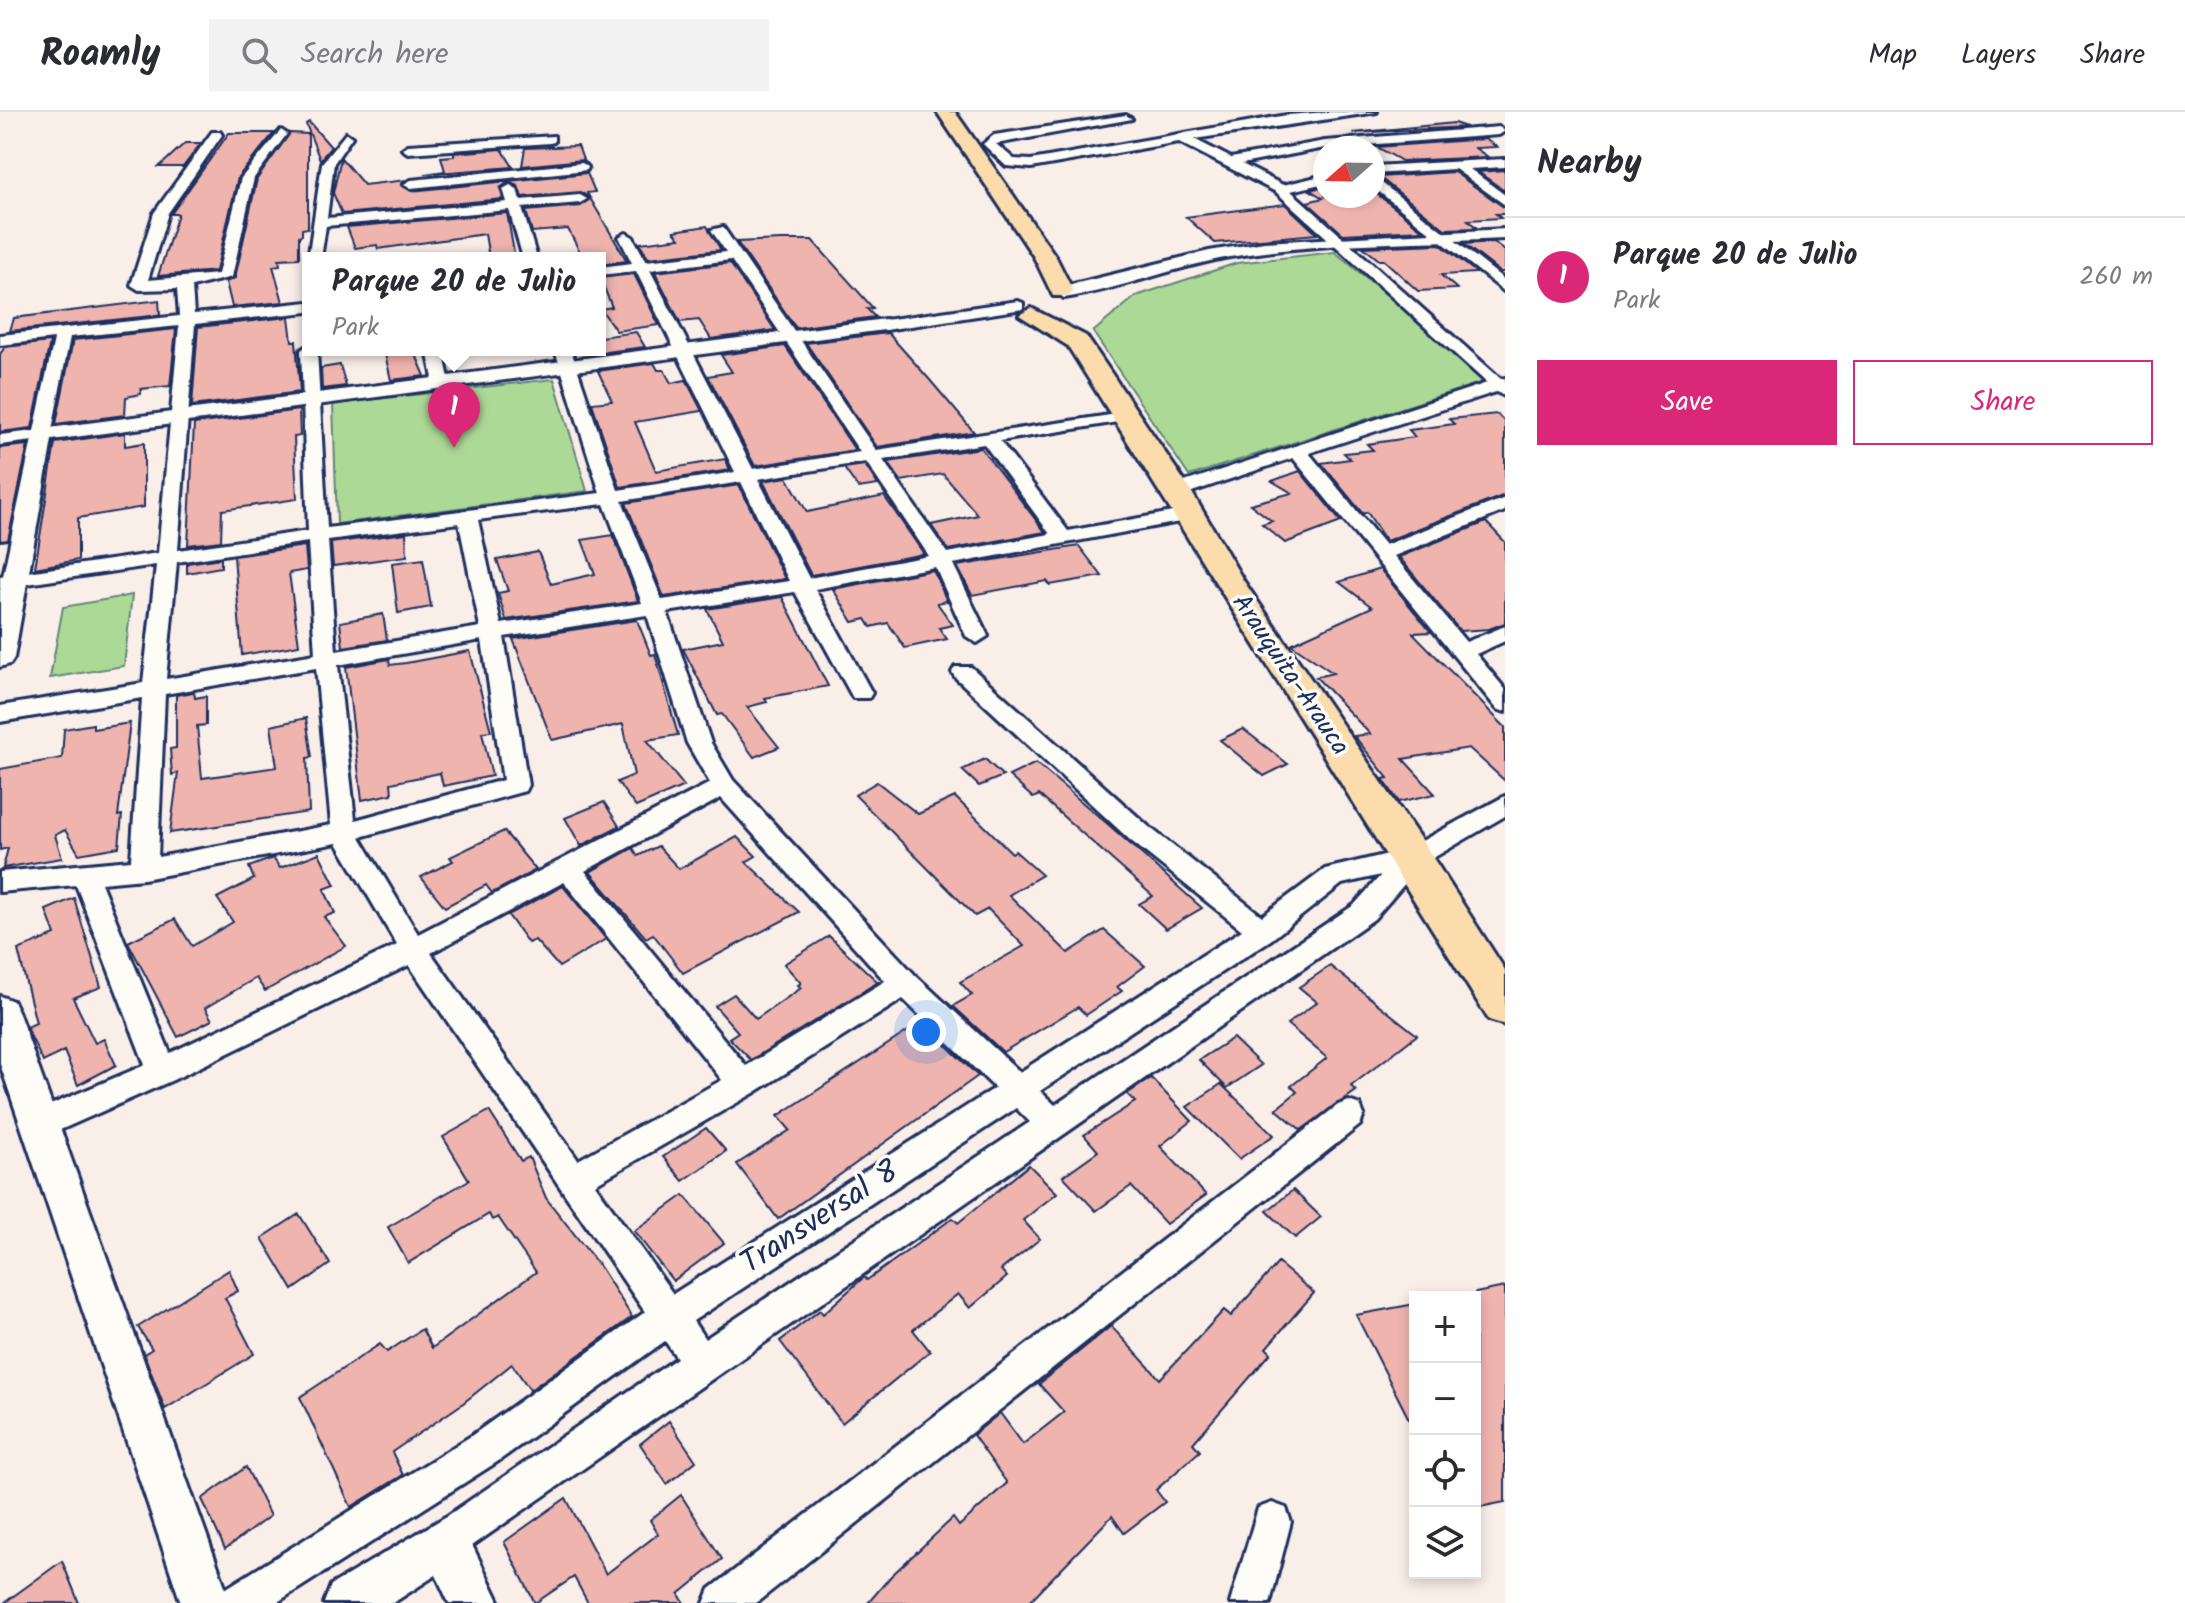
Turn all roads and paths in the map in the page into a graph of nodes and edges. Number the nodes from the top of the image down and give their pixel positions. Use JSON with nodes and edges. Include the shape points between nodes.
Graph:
{"nodes":[{"id":1,"x":928,"y":112,"type":"edge"},
{"id":2,"x":946,"y":112,"type":"edge"},
{"id":3,"x":1371,"y":112,"type":"edge"},
{"id":4,"x":1476,"y":118,"type":"dead end"},
{"id":5,"x":1126,"y":119,"type":"dead end"},
{"id":6,"x":1287,"y":119,"type":"junction"},
{"id":7,"x":1502,"y":132,"type":"edge"},
{"id":8,"x":281,"y":134,"type":"dead end"},
{"id":9,"x":216,"y":135,"type":"dead end"},
{"id":10,"x":346,"y":137,"type":"dead end"},
{"id":11,"x":1180,"y":137,"type":"junction"},
{"id":12,"x":1313,"y":137,"type":"edge"},
{"id":13,"x":550,"y":139,"type":"dead end"},
{"id":14,"x":1385,"y":141,"type":"edge"},
{"id":15,"x":490,"y":142,"type":"junction"},
{"id":16,"x":1313,"y":148,"type":"edge"},
{"id":17,"x":408,"y":149,"type":"dead end"},
{"id":18,"x":1231,"y":162,"type":"junction"},
{"id":19,"x":1505,"y":163,"type":"edge"},
{"id":20,"x":1456,"y":164,"type":"junction"},
{"id":21,"x":582,"y":167,"type":"dead end"},
{"id":22,"x":1385,"y":169,"type":"edge"},
{"id":23,"x":505,"y":173,"type":"junction"},
{"id":24,"x":1313,"y":182,"type":"edge"},
{"id":25,"x":411,"y":184,"type":"dead end"},
{"id":26,"x":1281,"y":189,"type":"junction"},
{"id":27,"x":1385,"y":190,"type":"edge"},
{"id":28,"x":580,"y":199,"type":"dead end"},
{"id":29,"x":1505,"y":201,"type":"edge"},
{"id":30,"x":515,"y":204,"type":"junction"},
{"id":31,"x":988,"y":210,"type":"dead end"},
{"id":32,"x":318,"y":223,"type":"junction"},
{"id":33,"x":718,"y":230,"type":"dead end"},
{"id":34,"x":1505,"y":234,"type":"edge"},
{"id":35,"x":626,"y":237,"type":"dead end"},
{"id":36,"x":1444,"y":237,"type":"junction"},
{"id":37,"x":1343,"y":242,"type":"junction"},
{"id":38,"x":315,"y":252,"type":"edge"},
{"id":39,"x":528,"y":252,"type":"edge"},
{"id":40,"x":737,"y":255,"type":"junction"},
{"id":41,"x":639,"y":267,"type":"junction"},
{"id":42,"x":606,"y":270,"type":"edge"},
{"id":43,"x":184,"y":284,"type":"junction"},
{"id":44,"x":1505,"y":287,"type":"edge"},
{"id":45,"x":1024,"y":301,"type":"junction"},
{"id":46,"x":302,"y":308,"type":"edge"},
{"id":47,"x":1074,"y":309,"type":"junction"},
{"id":48,"x":187,"y":319,"type":"junction"},
{"id":49,"x":885,"y":325,"type":"joint"},
{"id":50,"x":63,"y":333,"type":"junction"},
{"id":51,"x":790,"y":338,"type":"junction"},
{"id":52,"x":0,"y":340,"type":"edge"},
{"id":53,"x":683,"y":352,"type":"junction"},
{"id":54,"x":309,"y":356,"type":"edge"},
{"id":55,"x":436,"y":356,"type":"edge"},
{"id":56,"x":605,"y":356,"type":"edge"},
{"id":57,"x":606,"y":356,"type":"edge"},
{"id":58,"x":566,"y":358,"type":"edge"},
{"id":59,"x":442,"y":383,"type":"junction"},
{"id":60,"x":1503,"y":386,"type":"edge"},
{"id":61,"x":309,"y":400,"type":"junction"},
{"id":62,"x":1124,"y":416,"type":"junction"},
{"id":63,"x":181,"y":417,"type":"junction"},
{"id":64,"x":42,"y":435,"type":"junction"},
{"id":65,"x":989,"y":438,"type":"junction"},
{"id":66,"x":0,"y":440,"type":"edge"},
{"id":67,"x":1297,"y":451,"type":"junction"},
{"id":68,"x":867,"y":454,"type":"junction"},
{"id":69,"x":746,"y":476,"type":"junction"},
{"id":70,"x":611,"y":497,"type":"junction"},
{"id":71,"x":1182,"y":503,"type":"junction"},
{"id":72,"x":1505,"y":504,"type":"edge"},
{"id":73,"x":467,"y":515,"type":"junction"},
{"id":74,"x":318,"y":535,"type":"junction"},
{"id":75,"x":1062,"y":537,"type":"junction"},
{"id":76,"x":1379,"y":555,"type":"junction"},
{"id":77,"x":169,"y":557,"type":"junction"},
{"id":78,"x":941,"y":559,"type":"junction"},
{"id":79,"x":7,"y":581,"type":"edge"},
{"id":80,"x":802,"y":585,"type":"junction"},
{"id":81,"x":655,"y":608,"type":"junction"},
{"id":82,"x":492,"y":632,"type":"junction"},
{"id":83,"x":1505,"y":633,"type":"edge"},
{"id":84,"x":977,"y":636,"type":"dead end"},
{"id":85,"x":1460,"y":653,"type":"junction"},
{"id":86,"x":0,"y":658,"type":"edge"},
{"id":87,"x":326,"y":661,"type":"junction"},
{"id":88,"x":963,"y":672,"type":"dead end"},
{"id":89,"x":154,"y":691,"type":"junction"},
{"id":90,"x":861,"y":693,"type":"dead end"},
{"id":91,"x":1505,"y":704,"type":"edge"},
{"id":92,"x":0,"y":714,"type":"edge"},
{"id":93,"x":724,"y":786,"type":"junction"},
{"id":94,"x":1505,"y":805,"type":"edge"},
{"id":95,"x":344,"y":832,"type":"junction"},
{"id":96,"x":1412,"y":858,"type":"junction"},
{"id":97,"x":567,"y":868,"type":"junction"},
{"id":98,"x":144,"y":869,"type":"junction"},
{"id":99,"x":85,"y":875,"type":"junction"},
{"id":100,"x":0,"y":882,"type":"edge"},
{"id":101,"x":1262,"y":931,"type":"junction"},
{"id":102,"x":413,"y":949,"type":"junction"},
{"id":103,"x":905,"y":983,"type":"junction"},
{"id":104,"x":1505,"y":1007,"type":"edge"},
{"id":105,"x":4,"y":1039,"type":"edge"},
{"id":106,"x":162,"y":1071,"type":"junction"},
{"id":107,"x":743,"y":1084,"type":"junction"},
{"id":108,"x":1016,"y":1090,"type":"junction"},
{"id":109,"x":1349,"y":1115,"type":"dead end"},
{"id":110,"x":40,"y":1124,"type":"junction"},
{"id":111,"x":1055,"y":1125,"type":"junction"},
{"id":112,"x":575,"y":1178,"type":"junction"},
{"id":113,"x":670,"y":1316,"type":"junction"},
{"id":114,"x":701,"y":1363,"type":"junction"},
{"id":115,"x":1272,"y":1522,"type":"dead end"},
{"id":116,"x":445,"y":1541,"type":"junction"},
{"id":117,"x":206,"y":1603,"type":"edge"},
{"id":118,"x":239,"y":1603,"type":"edge"},
{"id":119,"x":349,"y":1603,"type":"edge"},
{"id":120,"x":475,"y":1603,"type":"edge"},
{"id":121,"x":724,"y":1603,"type":"edge"},
{"id":122,"x":1250,"y":1603,"type":"edge"}],
"edges":[{"from":1,"to":31,"type":"main road"},
{"from":2,"to":47,"type":"main road","name":"Arauquita-Arauca","via":[[1045,257]]},
{"from":3,"to":6,"type":"street"},
{"from":4,"to":7,"type":"street"},
{"from":5,"to":11,"type":"street","via":[[994,139],[989,144],[1011,163],[1022,164]]},
{"from":6,"to":11,"type":"street"},
{"from":6,"to":12,"type":"street"},
{"from":7,"to":14,"type":"street"},
{"from":8,"to":43,"type":"street","via":[[248,178],[225,277]]},
{"from":9,"to":43,"type":"street","via":[[161,213],[139,285]]},
{"from":10,"to":32,"type":"street","via":[[328,163]]},
{"from":11,"to":18,"type":"street"},
{"from":13,"to":15,"type":"street"},
{"from":15,"to":17,"type":"street"},
{"from":15,"to":23,"type":"street"},
{"from":16,"to":18,"type":"street"},
{"from":18,"to":26,"type":"street"},
{"from":19,"to":20,"type":"street"},
{"from":20,"to":22,"type":"street"},
{"from":20,"to":29,"type":"street"},
{"from":21,"to":23,"type":"street"},
{"from":23,"to":25,"type":"street"},
{"from":23,"to":30,"type":"street"},
{"from":24,"to":26,"type":"street"},
{"from":26,"to":37,"type":"street"},
{"from":27,"to":36,"type":"street"},
{"from":28,"to":30,"type":"street"},
{"from":30,"to":32,"type":"street"},
{"from":30,"to":39,"type":"street"},
{"from":32,"to":38,"type":"street"},
{"from":33,"to":40,"type":"street"},
{"from":34,"to":36,"type":"street"},
{"from":35,"to":41,"type":"street"},
{"from":36,"to":37,"type":"street"},
{"from":36,"to":44,"type":"street"},
{"from":37,"to":47,"type":"street","via":[[1203,268]]},
{"from":37,"to":60,"type":"street"},
{"from":40,"to":41,"type":"street"},
{"from":40,"to":51,"type":"street"},
{"from":41,"to":42,"type":"street"},
{"from":41,"to":53,"type":"street"},
{"from":43,"to":48,"type":"street"},
{"from":45,"to":47,"type":"main road"},
{"from":45,"to":47,"type":"main road","via":[[1033,290]]},
{"from":45,"to":49,"type":"street"},
{"from":46,"to":48,"type":"street"},
{"from":47,"to":62,"type":"main road","name":"Arauquita-Arauca"},
{"from":48,"to":50,"type":"street"},
{"from":48,"to":63,"type":"street"},
{"from":49,"to":51,"type":"street"},
{"from":50,"to":52,"type":"street"},
{"from":50,"to":64,"type":"street"},
{"from":51,"to":53,"type":"street"},
{"from":51,"to":68,"type":"street"},
{"from":53,"to":57,"type":"street"},
{"from":53,"to":69,"type":"street"},
{"from":54,"to":61,"type":"street"},
{"from":55,"to":59,"type":"street"},
{"from":56,"to":58,"type":"street"},
{"from":58,"to":59,"type":"street"},
{"from":58,"to":70,"type":"street"},
{"from":59,"to":61,"type":"street"},
{"from":60,"to":67,"type":"street"},
{"from":61,"to":63,"type":"street"},
{"from":61,"to":74,"type":"street"},
{"from":62,"to":65,"type":"street"},
{"from":62,"to":71,"type":"main road","name":"Arauquita-Arauca"},
{"from":63,"to":64,"type":"street"},
{"from":63,"to":77,"type":"street"},
{"from":64,"to":66,"type":"street"},
{"from":64,"to":79,"type":"street"},
{"from":65,"to":68,"type":"street"},
{"from":65,"to":75,"type":"street"},
{"from":67,"to":71,"type":"street"},
{"from":67,"to":76,"type":"street"},
{"from":68,"to":69,"type":"street"},
{"from":68,"to":78,"type":"street"},
{"from":69,"to":70,"type":"street"},
{"from":69,"to":80,"type":"street"},
{"from":70,"to":73,"type":"street"},
{"from":70,"to":81,"type":"street"},
{"from":71,"to":75,"type":"street"},
{"from":71,"to":96,"type":"main road","name":"Arauquita-Arauca","via":[[1227,580]]},
{"from":72,"to":76,"type":"street"},
{"from":73,"to":74,"type":"street"},
{"from":73,"to":82,"type":"street"},
{"from":74,"to":77,"type":"street"},
{"from":74,"to":87,"type":"street"},
{"from":75,"to":78,"type":"street"},
{"from":76,"to":85,"type":"street"},
{"from":77,"to":79,"type":"street"},
{"from":77,"to":89,"type":"street"},
{"from":78,"to":80,"type":"street"},
{"from":78,"to":84,"type":"street"},
{"from":79,"to":86,"type":"street"},
{"from":80,"to":81,"type":"street"},
{"from":80,"to":90,"type":"street"},
{"from":81,"to":82,"type":"street"},
{"from":81,"to":93,"type":"street","via":[[699,743]]},
{"from":82,"to":87,"type":"street"},
{"from":82,"to":95,"type":"street","via":[[516,785]]},
{"from":83,"to":85,"type":"street"},
{"from":85,"to":91,"type":"street"},
{"from":87,"to":89,"type":"street"},
{"from":87,"to":95,"type":"street"},
{"from":88,"to":101,"type":"street","via":[[1139,833]]},
{"from":89,"to":92,"type":"street"},
{"from":89,"to":98,"type":"street"},
{"from":93,"to":97,"type":"street"},
{"from":93,"to":103,"type":"street"},
{"from":94,"to":96,"type":"street","name":"Transversal 8"},
{"from":95,"to":98,"type":"street"},
{"from":95,"to":102,"type":"street"},
{"from":96,"to":101,"type":"street","name":"Transversal 8","via":[[1334,876]]},
{"from":96,"to":104,"type":"main road","name":"Arauquita-Arauca"},
{"from":96,"to":111,"type":"street","name":"Transversal 8","via":[[1364,912]]},
{"from":97,"to":102,"type":"street"},
{"from":97,"to":107,"type":"street"},
{"from":98,"to":99,"type":"street"},
{"from":99,"to":100,"type":"street"},
{"from":99,"to":106,"type":"street"},
{"from":101,"to":108,"type":"street","name":"Transversal 8"},
{"from":102,"to":106,"type":"street"},
{"from":102,"to":112,"type":"street"},
{"from":103,"to":107,"type":"street"},
{"from":103,"to":108,"type":"street"},
{"from":105,"to":110,"type":"street"},
{"from":106,"to":110,"type":"street"},
{"from":107,"to":112,"type":"street"},
{"from":108,"to":111,"type":"street"},
{"from":108,"to":113,"type":"street","name":"Transversal 8"},
{"from":109,"to":121,"type":"street"},
{"from":110,"to":117,"type":"street"},
{"from":111,"to":114,"type":"street","name":"Transversal 8"},
{"from":112,"to":113,"type":"street"},
{"from":113,"to":114,"type":"street"},
{"from":113,"to":118,"type":"street","name":"Transversal 8","via":[[484,1449]]},
{"from":114,"to":116,"type":"street","name":"Transversal 8"},
{"from":115,"to":122,"type":"street"},
{"from":116,"to":119,"type":"street","name":"Transversal 8"},
{"from":116,"to":120,"type":"street"}]}
